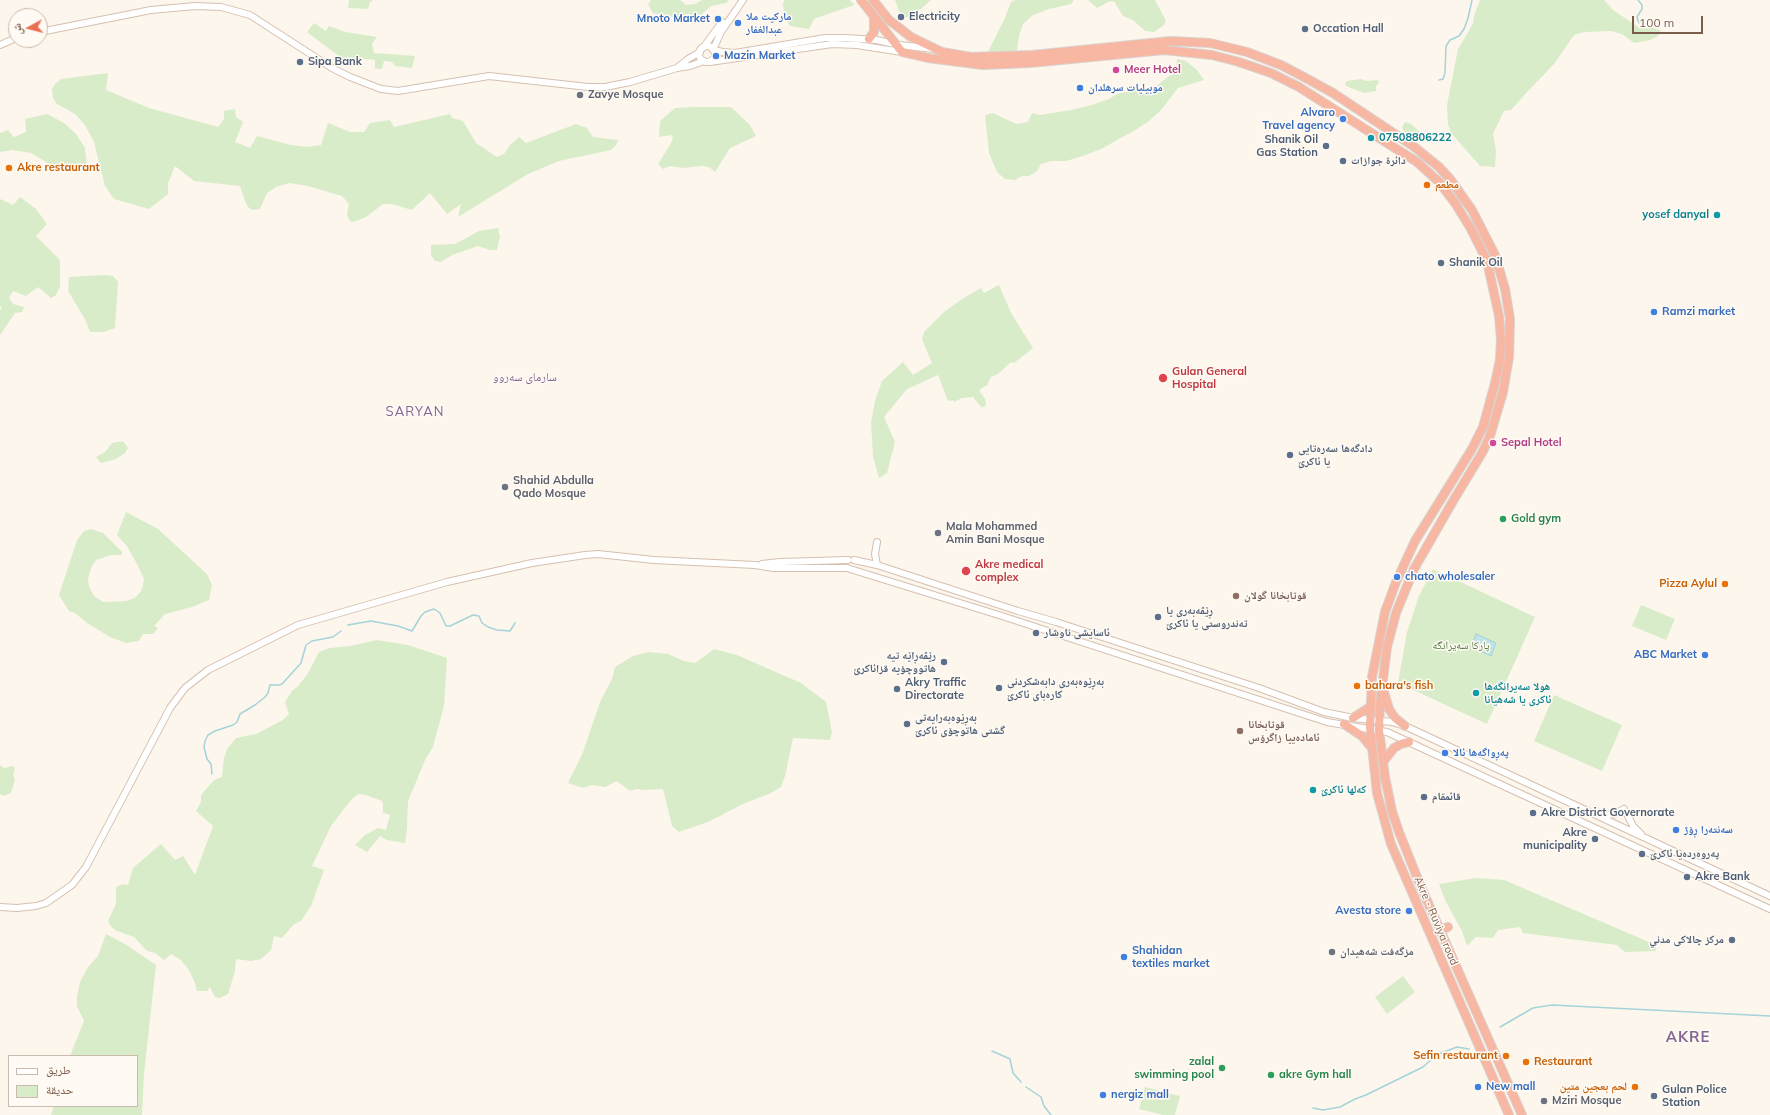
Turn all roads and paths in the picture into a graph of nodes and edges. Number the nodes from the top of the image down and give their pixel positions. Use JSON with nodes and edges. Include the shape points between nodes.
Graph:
{"nodes":[{"id":1,"x":738,"y":0,"type":"edge"},
{"id":2,"x":743,"y":0,"type":"edge"},
{"id":3,"x":862,"y":0,"type":"edge"},
{"id":4,"x":873,"y":0,"type":"edge"},
{"id":5,"x":874,"y":19,"type":"junction"},
{"id":6,"x":48,"y":30,"type":"edge"},
{"id":7,"x":903,"y":32,"type":"junction"},
{"id":8,"x":869,"y":39,"type":"junction"},
{"id":9,"x":899,"y":48,"type":"junction"},
{"id":10,"x":933,"y":49,"type":"junction"},
{"id":11,"x":702,"y":50,"type":"junction"},
{"id":12,"x":713,"y":50,"type":"junction"},
{"id":13,"x":707,"y":62,"type":"junction"},
{"id":14,"x":677,"y":68,"type":"junction"},
{"id":15,"x":1377,"y":122,"type":"junction"},
{"id":16,"x":1370,"y":131,"type":"junction"},
{"id":17,"x":877,"y":542,"type":"dead end"},
{"id":18,"x":851,"y":560,"type":"junction"},
{"id":19,"x":877,"y":564,"type":"junction"},
{"id":20,"x":755,"y":565,"type":"junction"},
{"id":21,"x":849,"y":568,"type":"junction"},
{"id":22,"x":1194,"y":667,"type":"junction"},
{"id":23,"x":1190,"y":677,"type":"junction"},
{"id":24,"x":1383,"y":684,"type":"junction"},
{"id":25,"x":1370,"y":707,"type":"junction"},
{"id":26,"x":1353,"y":718,"type":"junction"},
{"id":27,"x":1370,"y":720,"type":"junction"},
{"id":28,"x":1380,"y":721,"type":"junction"},
{"id":29,"x":1344,"y":724,"type":"junction"},
{"id":30,"x":1405,"y":726,"type":"junction"},
{"id":31,"x":1370,"y":728,"type":"junction"},
{"id":32,"x":1379,"y":730,"type":"junction"},
{"id":33,"x":1409,"y":742,"type":"junction"},
{"id":34,"x":1371,"y":748,"type":"junction"},
{"id":35,"x":1383,"y":762,"type":"junction"},
{"id":36,"x":1502,"y":772,"type":"junction"},
{"id":37,"x":1498,"y":782,"type":"junction"},
{"id":38,"x":1600,"y":816,"type":"junction"},
{"id":39,"x":1645,"y":837,"type":"junction"},
{"id":40,"x":1742,"y":882,"type":"junction"},
{"id":41,"x":1738,"y":893,"type":"junction"},
{"id":42,"x":1770,"y":896,"type":"edge"},
{"id":43,"x":0,"y":907,"type":"edge"},
{"id":44,"x":1770,"y":909,"type":"edge"},
{"id":45,"x":1448,"y":927,"type":"dead end"},
{"id":46,"x":1440,"y":930,"type":"junction"},
{"id":47,"x":1509,"y":1115,"type":"edge"},
{"id":48,"x":1522,"y":1115,"type":"edge"}],
"edges":[{"from":1,"to":11,"type":"street"},
{"from":2,"to":12,"type":"street","via":[[721,32]]},
{"from":3,"to":5,"type":"highway"},
{"from":4,"to":7,"type":"highway","name":"Akre - Ruviya road","via":[[889,20]]},
{"from":5,"to":8,"type":"highway","via":[[874,32]]},
{"from":5,"to":9,"type":"highway"},
{"from":6,"to":14,"type":"street","via":[[151,10],[195,6],[220,7],[244,12],[350,77],[381,89],[398,91],[488,76],[605,87]]},
{"from":7,"to":9,"type":"highway"},
{"from":7,"to":10,"type":"highway","name":"Akre - Ruviya road"},
{"from":8,"to":9,"type":"street"},
{"from":8,"to":12,"type":"street","via":[[825,38],[730,53]]},
{"from":9,"to":10,"type":"street"},
{"from":9,"to":13,"type":"street","via":[[823,45]]},
{"from":9,"to":16,"type":"highway","name":"Akre - Ruviya road","via":[[948,61],[983,65],[1030,63],[1148,50],[1178,50],[1212,55],[1239,62],[1285,80]]},
{"from":10,"to":15,"type":"highway","name":"Akre - Ruviya road","via":[[989,57],[1171,41],[1210,43],[1247,52],[1282,65],[1333,93]]},
{"from":11,"to":12,"type":"street","via":[[708,47]]},
{"from":11,"to":13,"type":"street","via":[[701,59]]},
{"from":11,"to":14,"type":"street"},
{"from":12,"to":13,"type":"street","via":[[715,57]]},
{"from":13,"to":14,"type":"street"},
{"from":15,"to":16,"type":"highway"},
{"from":15,"to":24,"type":"highway","name":"Akre - Ruviya road","via":[[1439,167],[1472,210],[1500,268],[1508,304],[1510,340],[1503,392],[1490,436],[1412,575],[1396,613],[1389,640]]},
{"from":16,"to":25,"type":"highway","name":"Akre - Ruviya road","via":[[1417,162],[1439,182],[1455,203],[1487,261],[1499,316],[1501,339],[1500,360],[1483,427],[1448,491],[1415,541],[1385,612],[1372,677]]},
{"from":17,"to":19,"type":"street"},
{"from":18,"to":19,"type":"street"},
{"from":18,"to":20,"type":"street"},
{"from":18,"to":21,"type":"street","via":[[846,563]]},
{"from":18,"to":21,"type":"street","via":[[856,566]]},
{"from":19,"to":22,"type":"street"},
{"from":20,"to":21,"type":"street","via":[[773,568]]},
{"from":20,"to":43,"type":"street","via":[[654,560],[598,554],[578,556],[532,563],[447,582],[298,625],[282,632],[208,670],[185,688],[166,715],[86,867],[72,885],[46,903],[17,908]]},
{"from":21,"to":23,"type":"street"},
{"from":22,"to":23,"type":"street"},
{"from":22,"to":26,"type":"street","via":[[1324,712]]},
{"from":23,"to":29,"type":"street","via":[[1327,722]]},
{"from":24,"to":28,"type":"highway","name":"Akre - Ruviya road"},
{"from":24,"to":30,"type":"highway","via":[[1389,709]]},
{"from":25,"to":26,"type":"highway"},
{"from":25,"to":27,"type":"highway","name":"Akre - Ruviya road"},
{"from":26,"to":27,"type":"street"},
{"from":27,"to":28,"type":"street"},
{"from":27,"to":31,"type":"highway","name":"Akre - Ruviya road"},
{"from":28,"to":30,"type":"street"},
{"from":28,"to":32,"type":"highway","name":"Akre - Ruviya road"},
{"from":29,"to":31,"type":"street"},
{"from":29,"to":34,"type":"highway","via":[[1362,736]]},
{"from":30,"to":36,"type":"street"},
{"from":31,"to":32,"type":"street"},
{"from":31,"to":34,"type":"highway","name":"Akre - Ruviya road"},
{"from":32,"to":33,"type":"street"},
{"from":32,"to":35,"type":"highway","name":"Akre - Ruviya road"},
{"from":33,"to":35,"type":"highway","via":[[1394,748]]},
{"from":33,"to":37,"type":"street"},
{"from":34,"to":47,"type":"highway","name":"Akre - Ruviya road","via":[[1377,793],[1391,844]]},
{"from":35,"to":46,"type":"highway","name":"Akre - Ruviya road","via":[[1392,811],[1399,832]]},
{"from":36,"to":37,"type":"street"},
{"from":36,"to":38,"type":"street"},
{"from":37,"to":41,"type":"street"},
{"from":38,"to":39,"type":"street"},
{"from":38,"to":39,"type":"street","via":[[1626,811],[1633,826]]},
{"from":39,"to":40,"type":"street"},
{"from":40,"to":41,"type":"street"},
{"from":40,"to":42,"type":"street"},
{"from":41,"to":44,"type":"street"},
{"from":45,"to":46,"type":"highway"},
{"from":46,"to":48,"type":"highway","name":"Akre - Ruviya road"}]}
